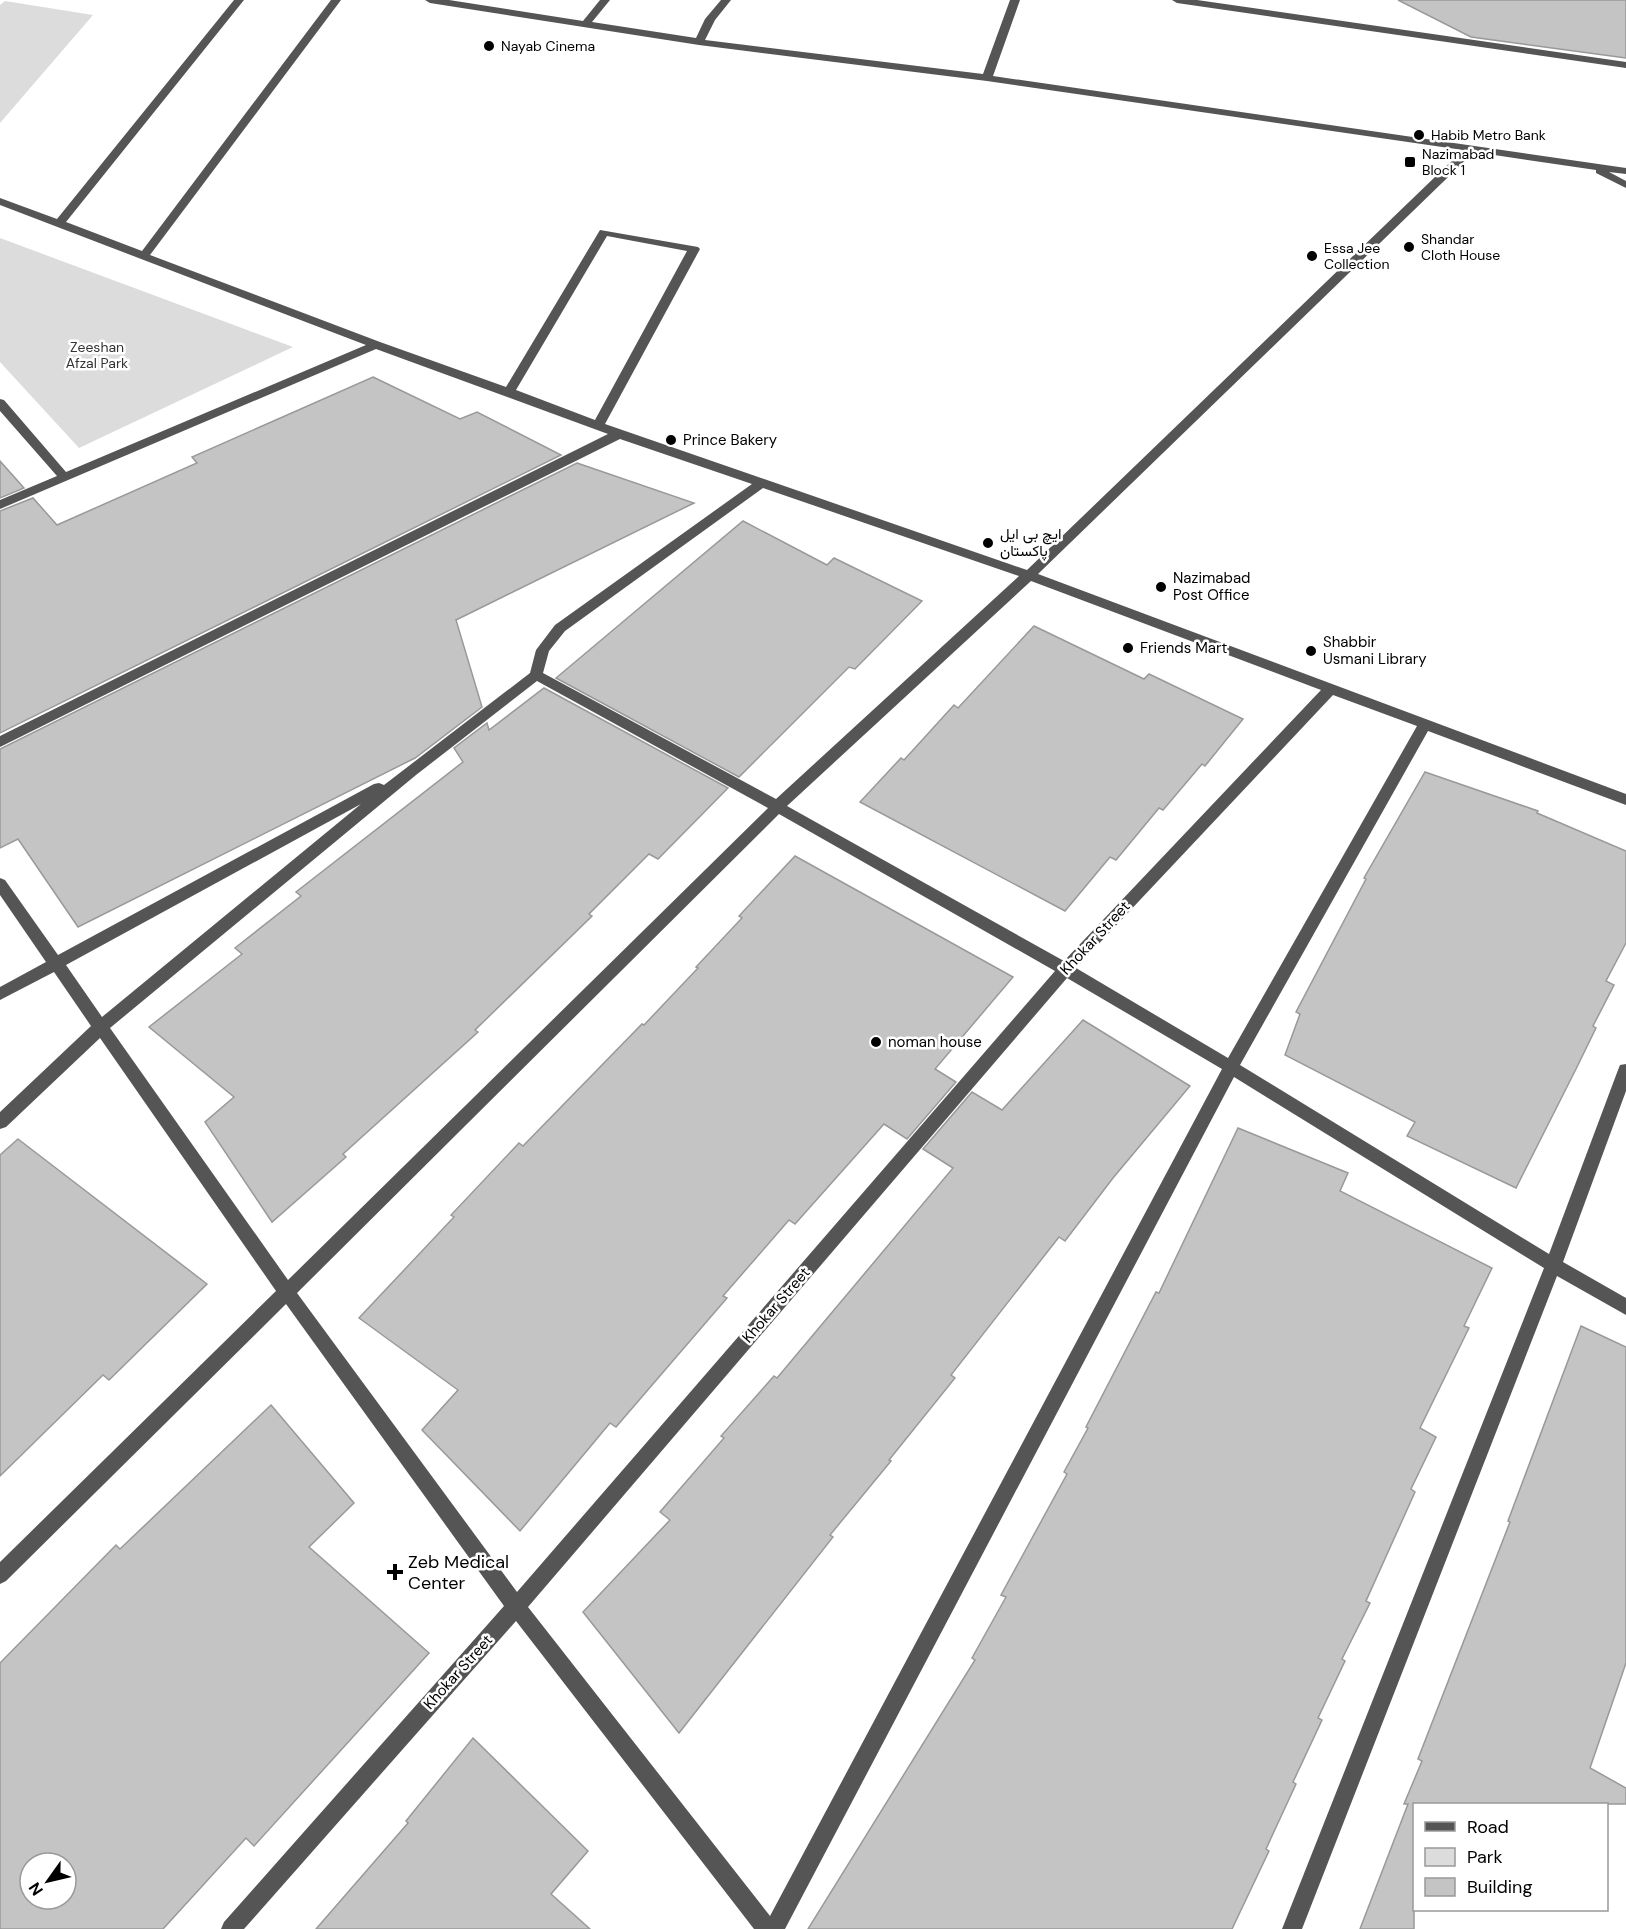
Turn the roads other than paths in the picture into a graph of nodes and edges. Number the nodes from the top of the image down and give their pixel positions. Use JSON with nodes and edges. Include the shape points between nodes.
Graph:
{"nodes":[{"id":1,"x":239,"y":0,"type":"edge"},
{"id":2,"x":336,"y":0,"type":"edge"},
{"id":3,"x":430,"y":0,"type":"edge"},
{"id":4,"x":605,"y":0,"type":"edge"},
{"id":5,"x":726,"y":0,"type":"edge"},
{"id":6,"x":1015,"y":0,"type":"edge"},
{"id":7,"x":1177,"y":0,"type":"edge"},
{"id":8,"x":1261,"y":0,"type":"edge"},
{"id":9,"x":1257,"y":12,"type":"junction"},
{"id":10,"x":586,"y":24,"type":"junction"},
{"id":11,"x":699,"y":42,"type":"junction"},
{"id":12,"x":1626,"y":65,"type":"edge"},
{"id":13,"x":987,"y":78,"type":"junction"},
{"id":14,"x":1472,"y":148,"type":"junction"},
{"id":15,"x":1591,"y":166,"type":"junction"},
{"id":16,"x":1626,"y":171,"type":"edge"},
{"id":17,"x":1626,"y":185,"type":"edge"},
{"id":18,"x":0,"y":201,"type":"edge"},
{"id":19,"x":59,"y":224,"type":"junction"},
{"id":20,"x":143,"y":258,"type":"junction"},
{"id":21,"x":376,"y":345,"type":"junction"},
{"id":22,"x":509,"y":392,"type":"junction"},
{"id":23,"x":0,"y":403,"type":"edge"},
{"id":24,"x":598,"y":425,"type":"junction"},
{"id":25,"x":619,"y":434,"type":"junction"},
{"id":26,"x":64,"y":477,"type":"junction"},
{"id":27,"x":762,"y":483,"type":"junction"},
{"id":28,"x":0,"y":506,"type":"edge"},
{"id":29,"x":1029,"y":575,"type":"junction"},
{"id":30,"x":536,"y":675,"type":"junction"},
{"id":31,"x":1330,"y":688,"type":"junction"},
{"id":32,"x":1425,"y":724,"type":"junction"},
{"id":33,"x":0,"y":742,"type":"edge"},
{"id":34,"x":411,"y":771,"type":"junction"},
{"id":35,"x":1626,"y":800,"type":"edge"},
{"id":36,"x":778,"y":806,"type":"junction"},
{"id":37,"x":0,"y":884,"type":"edge"},
{"id":38,"x":57,"y":963,"type":"junction"},
{"id":39,"x":1065,"y":970,"type":"junction"},
{"id":40,"x":0,"y":994,"type":"edge"},
{"id":41,"x":102,"y":1026,"type":"junction"},
{"id":42,"x":1231,"y":1067,"type":"junction"},
{"id":43,"x":1626,"y":1070,"type":"edge"},
{"id":44,"x":0,"y":1122,"type":"edge"},
{"id":45,"x":1553,"y":1266,"type":"junction"},
{"id":46,"x":286,"y":1291,"type":"junction"},
{"id":47,"x":1626,"y":1307,"type":"edge"},
{"id":48,"x":0,"y":1575,"type":"edge"},
{"id":49,"x":516,"y":1608,"type":"junction"},
{"id":50,"x":231,"y":1929,"type":"edge"},
{"id":51,"x":767,"y":1929,"type":"edge"},
{"id":52,"x":774,"y":1929,"type":"edge"},
{"id":53,"x":1292,"y":1929,"type":"edge"}],
"edges":[{"from":1,"to":19,"type":"street"},
{"from":2,"to":20,"type":"street"},
{"from":3,"to":10,"type":"street"},
{"from":4,"to":10,"type":"street"},
{"from":5,"to":11,"type":"street","via":[[710,19]]},
{"from":6,"to":13,"type":"street"},
{"from":7,"to":9,"type":"street"},
{"from":8,"to":9,"type":"street"},
{"from":9,"to":12,"type":"street"},
{"from":10,"to":11,"type":"street"},
{"from":11,"to":13,"type":"street"},
{"from":13,"to":14,"type":"street"},
{"from":14,"to":15,"type":"street"},
{"from":14,"to":29,"type":"street"},
{"from":15,"to":16,"type":"street"},
{"from":15,"to":17,"type":"street"},
{"from":18,"to":19,"type":"street"},
{"from":19,"to":20,"type":"street"},
{"from":20,"to":21,"type":"street"},
{"from":21,"to":22,"type":"street"},
{"from":21,"to":26,"type":"street"},
{"from":22,"to":24,"type":"street"},
{"from":22,"to":24,"type":"street","via":[[604,232],[694,249]]},
{"from":23,"to":26,"type":"street"},
{"from":24,"to":25,"type":"street"},
{"from":25,"to":27,"type":"street"},
{"from":25,"to":33,"type":"street"},
{"from":26,"to":28,"type":"street"},
{"from":27,"to":29,"type":"street"},
{"from":27,"to":30,"type":"street","via":[[561,628],[543,650]]},
{"from":29,"to":31,"type":"street"},
{"from":29,"to":36,"type":"street"},
{"from":30,"to":34,"type":"street"},
{"from":30,"to":36,"type":"street"},
{"from":31,"to":32,"type":"street"},
{"from":31,"to":39,"type":"street","name":"Khokar Street"},
{"from":32,"to":35,"type":"street"},
{"from":32,"to":42,"type":"street"},
{"from":34,"to":38,"type":"street"},
{"from":34,"to":41,"type":"street"},
{"from":36,"to":39,"type":"street"},
{"from":36,"to":46,"type":"street"},
{"from":37,"to":38,"type":"street"},
{"from":38,"to":40,"type":"street"},
{"from":38,"to":41,"type":"street"},
{"from":39,"to":42,"type":"street"},
{"from":39,"to":49,"type":"street","name":"Khokar Street"},
{"from":41,"to":44,"type":"street"},
{"from":41,"to":46,"type":"street"},
{"from":42,"to":45,"type":"street"},
{"from":42,"to":52,"type":"street"},
{"from":43,"to":45,"type":"street"},
{"from":45,"to":47,"type":"street"},
{"from":45,"to":53,"type":"street"},
{"from":46,"to":48,"type":"street"},
{"from":46,"to":49,"type":"street"},
{"from":49,"to":50,"type":"street","name":"Khokar Street"},
{"from":49,"to":51,"type":"street"}]}
